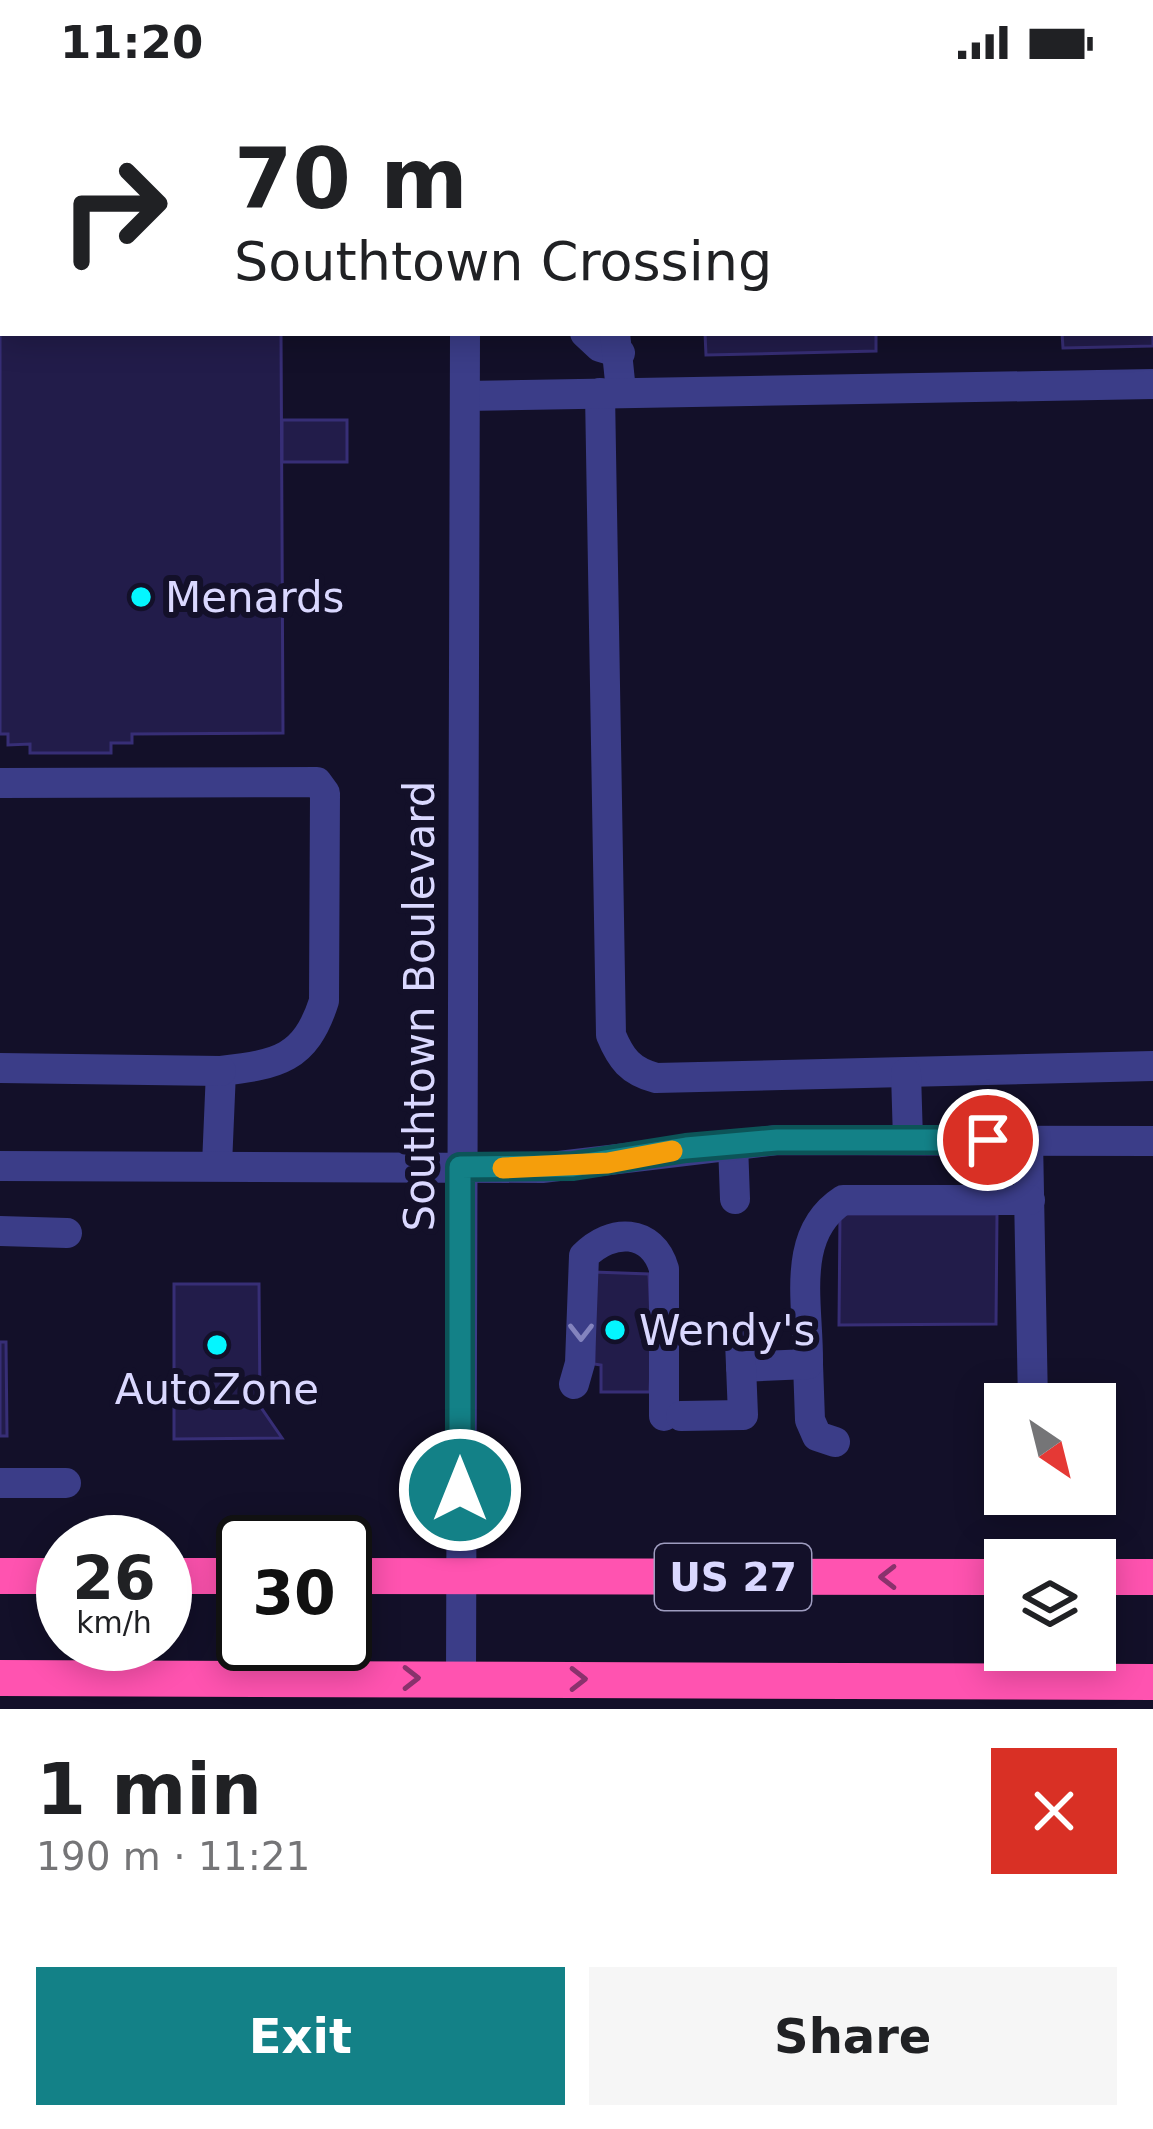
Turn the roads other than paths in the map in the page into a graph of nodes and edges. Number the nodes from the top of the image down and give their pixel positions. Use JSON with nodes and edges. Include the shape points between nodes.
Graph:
{"nodes":[{"id":1,"x":465,"y":336,"type":"edge"},
{"id":2,"x":588,"y":336,"type":"edge"},
{"id":3,"x":618,"y":343,"type":"edge"},
{"id":4,"x":1153,"y":384,"type":"edge"},
{"id":5,"x":610,"y":392,"type":"junction"},
{"id":6,"x":465,"y":396,"type":"junction"},
{"id":7,"x":0,"y":783,"type":"edge"},
{"id":8,"x":1153,"y":1066,"type":"edge"},
{"id":9,"x":0,"y":1069,"type":"edge"},
{"id":10,"x":220,"y":1071,"type":"junction"},
{"id":11,"x":906,"y":1073,"type":"junction"},
{"id":12,"x":908,"y":1140,"type":"junction"},
{"id":13,"x":1028,"y":1140,"type":"junction"},
{"id":14,"x":1153,"y":1141,"type":"edge"},
{"id":15,"x":733,"y":1144,"type":"junction"},
{"id":16,"x":217,"y":1165,"type":"junction"},
{"id":17,"x":0,"y":1166,"type":"edge"},
{"id":18,"x":460,"y":1167,"type":"junction"},
{"id":19,"x":736,"y":1199,"type":"dead end"},
{"id":20,"x":1030,"y":1200,"type":"junction"},
{"id":21,"x":658,"y":1223,"type":"dead end"},
{"id":22,"x":0,"y":1231,"type":"edge"},
{"id":23,"x":67,"y":1233,"type":"dead end"},
{"id":24,"x":566,"y":1251,"type":"dead end"},
{"id":25,"x":808,"y":1364,"type":"junction"},
{"id":26,"x":1033,"y":1383,"type":"edge"},
{"id":27,"x":574,"y":1384,"type":"dead end"},
{"id":28,"x":835,"y":1442,"type":"dead end"},
{"id":29,"x":66,"y":1483,"type":"dead end"},
{"id":30,"x":0,"y":1484,"type":"edge"},
{"id":31,"x":0,"y":1576,"type":"edge"},
{"id":32,"x":36,"y":1576,"type":"edge"},
{"id":33,"x":372,"y":1576,"type":"edge"},
{"id":34,"x":461,"y":1576,"type":"junction"},
{"id":35,"x":984,"y":1577,"type":"edge"},
{"id":36,"x":1116,"y":1577,"type":"edge"},
{"id":37,"x":1153,"y":1577,"type":"edge"},
{"id":38,"x":0,"y":1678,"type":"edge"},
{"id":39,"x":461,"y":1678,"type":"junction"},
{"id":40,"x":1153,"y":1682,"type":"edge"}],
"edges":[{"from":1,"to":6,"type":"street","name":"Southtown Boulevard"},
{"from":2,"to":3,"type":"street","via":[[599,347]]},
{"from":3,"to":5,"type":"street"},
{"from":4,"to":5,"type":"street"},
{"from":5,"to":6,"type":"street"},
{"from":5,"to":11,"type":"street","via":[[611,1034],[620,1057],[656,1078]]},
{"from":6,"to":18,"type":"street","name":"Southtown Boulevard"},
{"from":7,"to":10,"type":"street","via":[[317,782],[325,793],[324,1000],[315,1030],[269,1065]]},
{"from":8,"to":11,"type":"street"},
{"from":9,"to":10,"type":"street"},
{"from":10,"to":16,"type":"street"},
{"from":11,"to":12,"type":"street"},
{"from":12,"to":13,"type":"street"},
{"from":12,"to":15,"type":"street"},
{"from":13,"to":14,"type":"street"},
{"from":13,"to":20,"type":"street"},
{"from":15,"to":18,"type":"street","via":[[573,1166]]},
{"from":15,"to":19,"type":"street"},
{"from":16,"to":17,"type":"street"},
{"from":16,"to":18,"type":"street"},
{"from":18,"to":34,"type":"street","name":"Southtown Boulevard"},
{"from":20,"to":25,"type":"street","via":[[843,1200],[830,1208],[806,1249]]},
{"from":20,"to":26,"type":"street"},
{"from":21,"to":24,"type":"street","via":[[608,1221],[578,1233]]},
{"from":22,"to":23,"type":"street"},
{"from":25,"to":27,"type":"street","one_way":true,"via":[[741,1354],[743,1415],[672,1416],[664,1269],[642,1238],[619,1236],[584,1256]]},
{"from":25,"to":28,"type":"street","via":[[810,1420],[817,1436]]},
{"from":29,"to":30,"type":"street"},
{"from":31,"to":32,"type":"highway"},
{"from":33,"to":34,"type":"highway","number":"US 27"},
{"from":35,"to":34,"type":"highway","number":"US 27","one_way":true},
{"from":34,"to":39,"type":"street","name":"Southtown Boulevard"},
{"from":36,"to":37,"type":"highway"},
{"from":38,"to":39,"type":"highway","one_way":true},
{"from":39,"to":40,"type":"highway","one_way":true}]}
